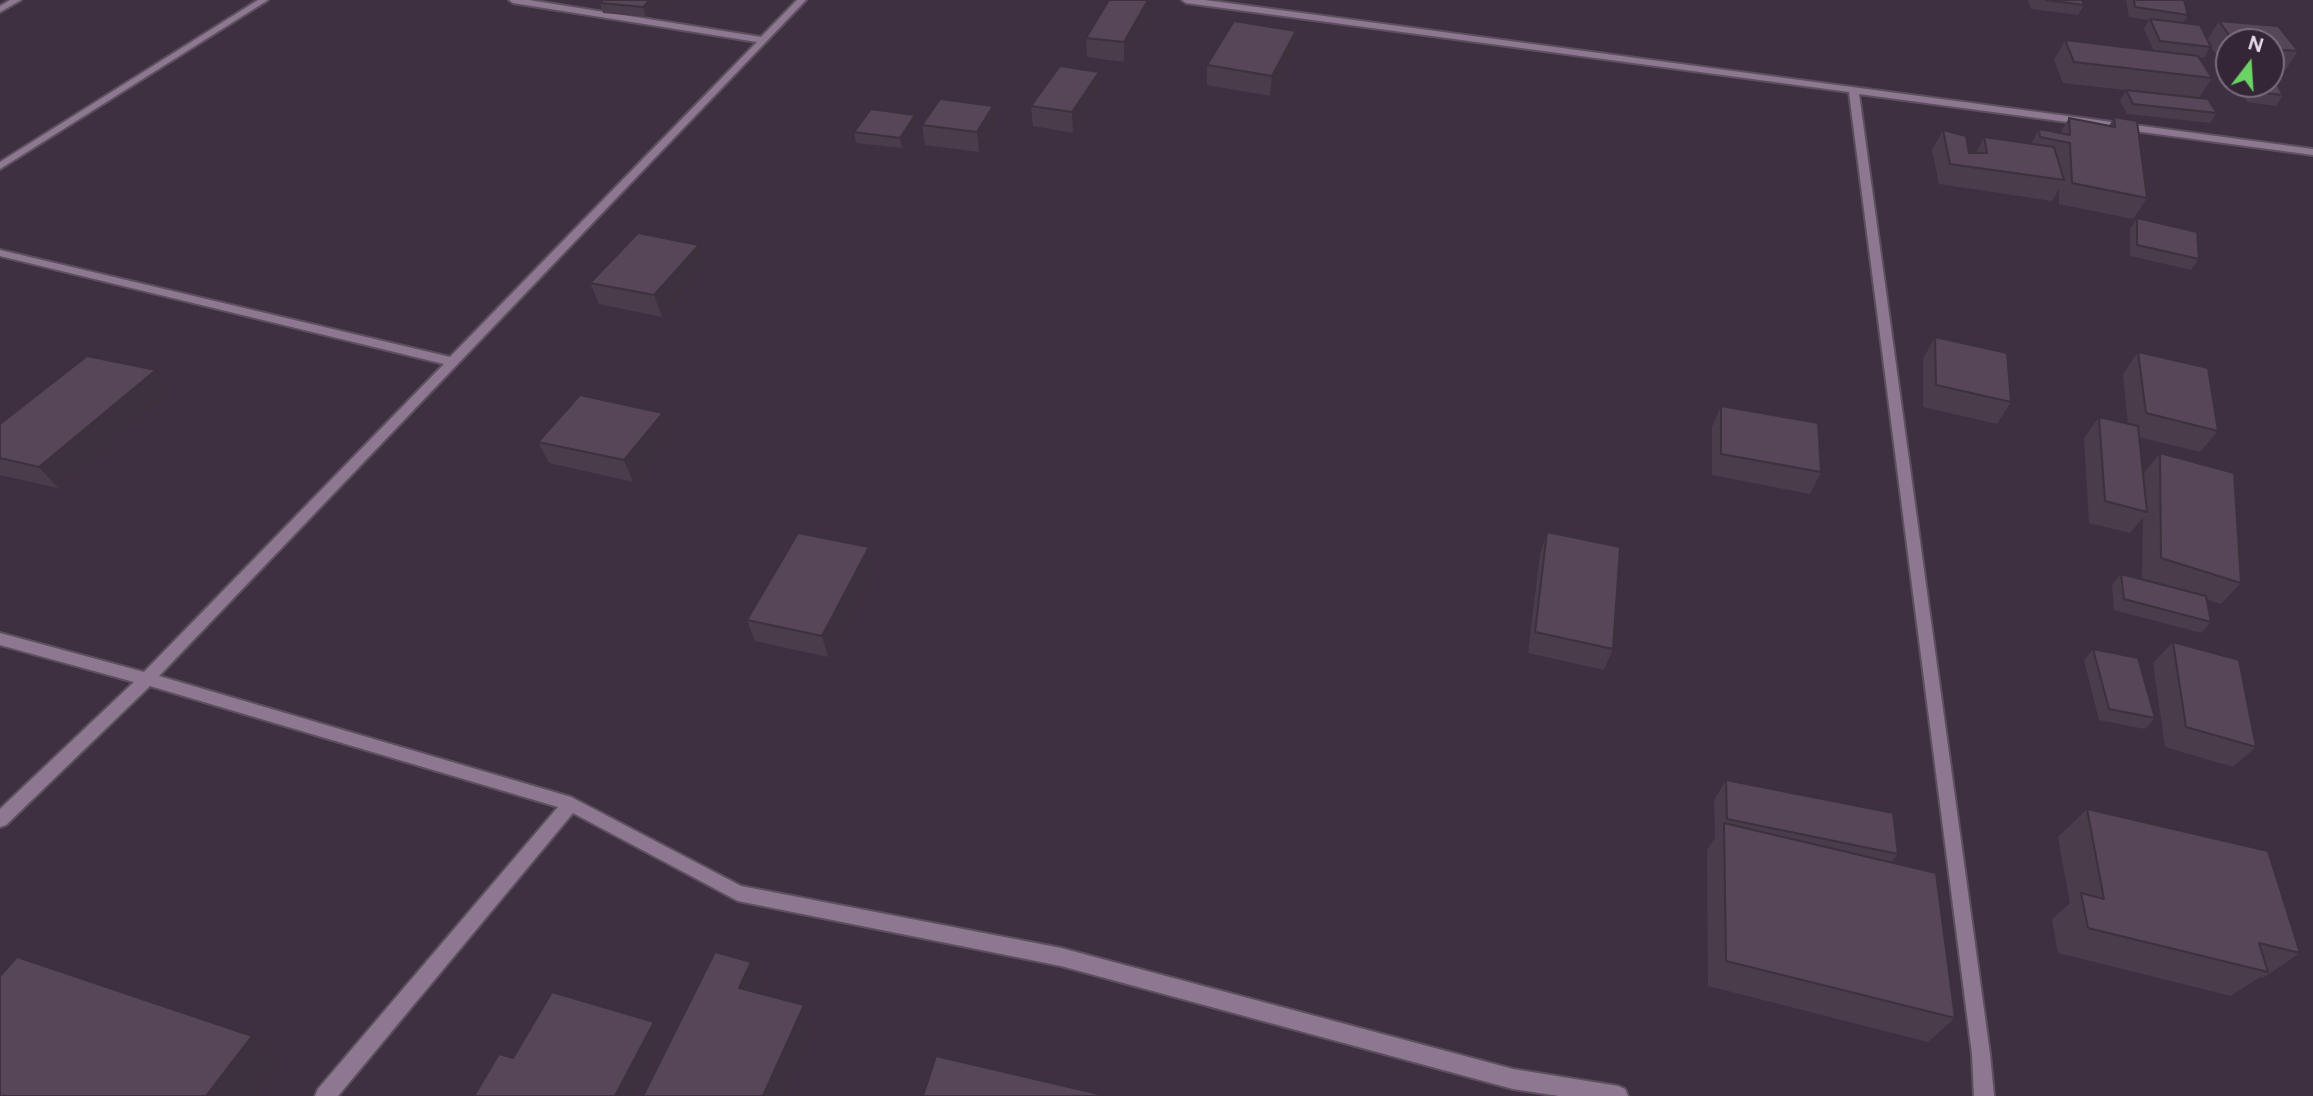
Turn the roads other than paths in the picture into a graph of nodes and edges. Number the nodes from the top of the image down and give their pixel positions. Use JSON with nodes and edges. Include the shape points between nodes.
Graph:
{"nodes":[{"id":1,"x":17,"y":0,"type":"edge"},
{"id":2,"x":264,"y":0,"type":"edge"},
{"id":3,"x":513,"y":0,"type":"edge"},
{"id":4,"x":802,"y":0,"type":"edge"},
{"id":5,"x":1186,"y":0,"type":"edge"},
{"id":6,"x":0,"y":9,"type":"edge"},
{"id":7,"x":764,"y":40,"type":"junction"},
{"id":8,"x":1854,"y":92,"type":"junction"},
{"id":9,"x":2313,"y":152,"type":"edge"},
{"id":10,"x":0,"y":166,"type":"edge"},
{"id":11,"x":0,"y":253,"type":"edge"},
{"id":12,"x":453,"y":362,"type":"junction"},
{"id":13,"x":0,"y":639,"type":"edge"},
{"id":14,"x":148,"y":679,"type":"junction"},
{"id":15,"x":571,"y":804,"type":"junction"},
{"id":16,"x":0,"y":820,"type":"edge"},
{"id":17,"x":324,"y":1096,"type":"edge"},
{"id":18,"x":1618,"y":1096,"type":"edge"},
{"id":19,"x":1984,"y":1096,"type":"edge"}],
"edges":[{"from":1,"to":6,"type":"street"},
{"from":2,"to":10,"type":"street"},
{"from":3,"to":7,"type":"street"},
{"from":4,"to":7,"type":"street"},
{"from":5,"to":8,"type":"street"},
{"from":7,"to":12,"type":"street"},
{"from":8,"to":9,"type":"street"},
{"from":8,"to":19,"type":"street"},
{"from":11,"to":12,"type":"street"},
{"from":12,"to":14,"type":"street"},
{"from":13,"to":14,"type":"street"},
{"from":14,"to":15,"type":"street"},
{"from":14,"to":16,"type":"street"},
{"from":15,"to":17,"type":"street"},
{"from":15,"to":18,"type":"street","via":[[738,893],[1061,957],[1513,1079]]}]}
